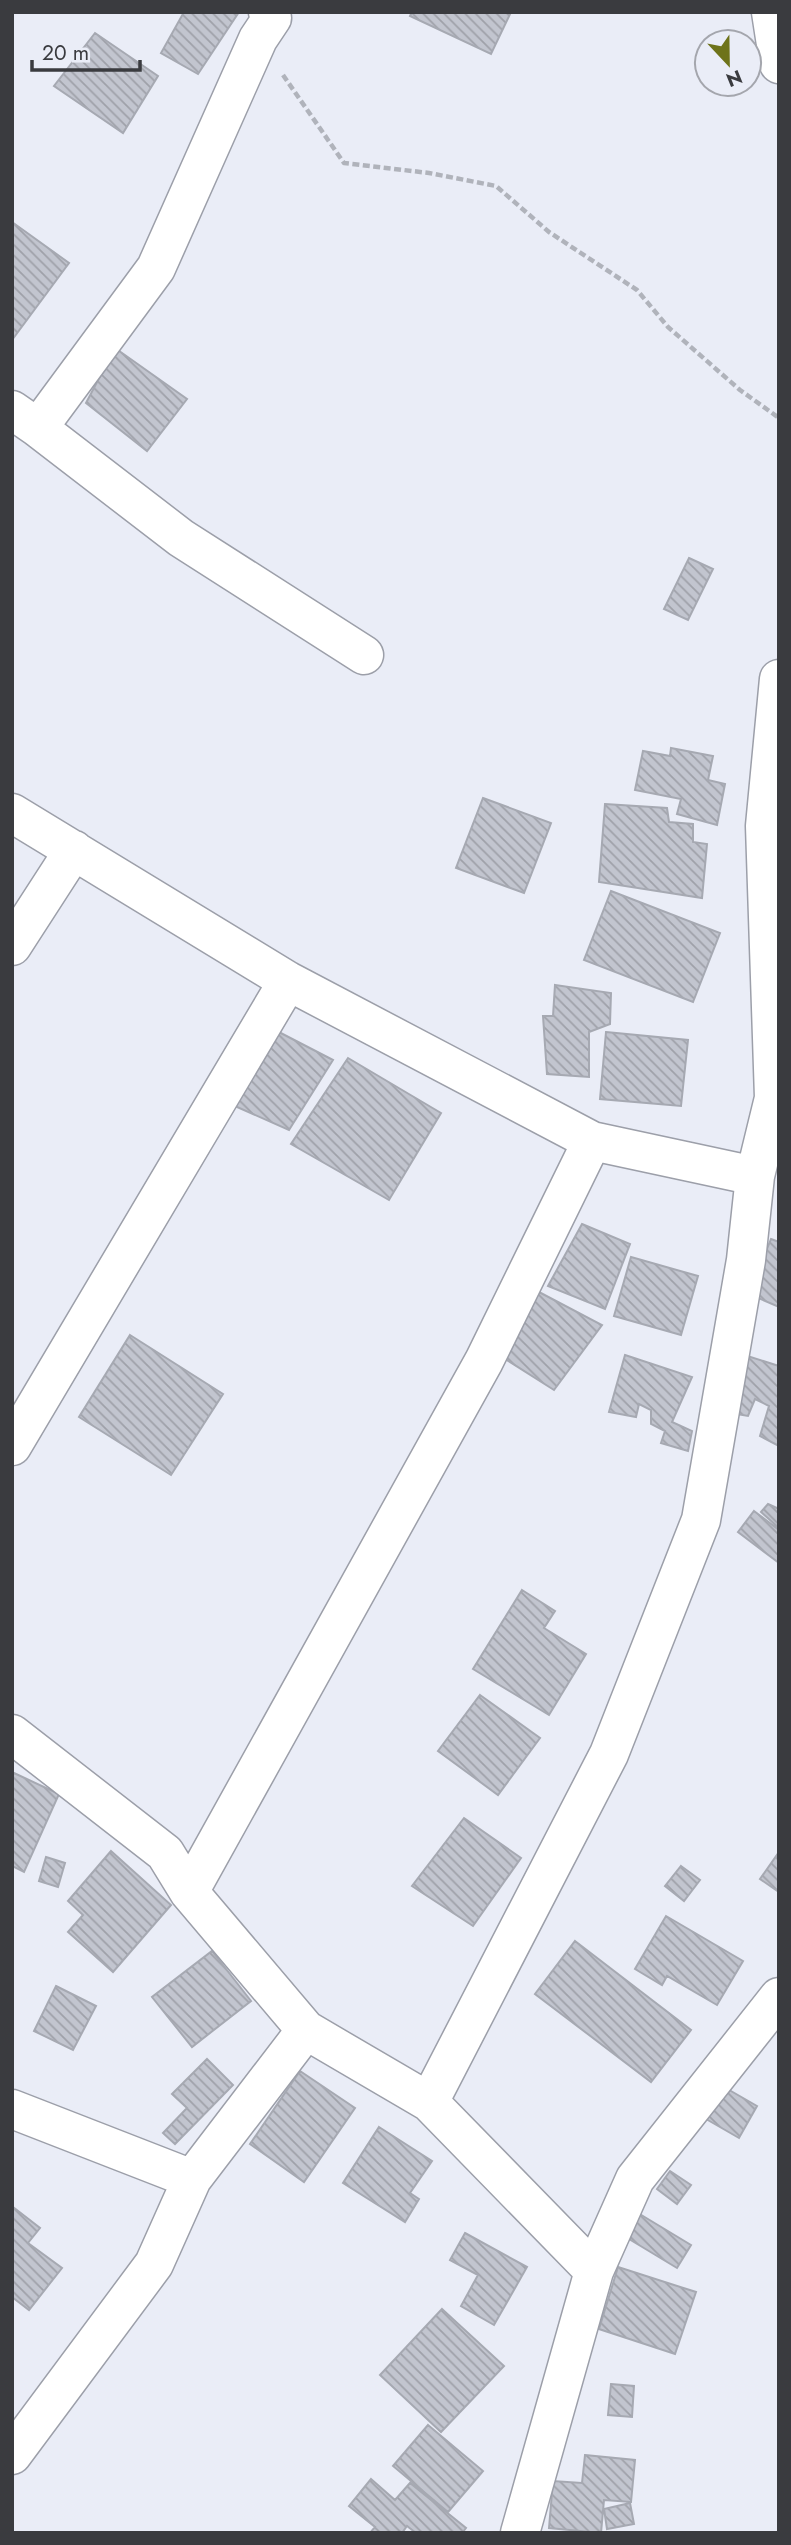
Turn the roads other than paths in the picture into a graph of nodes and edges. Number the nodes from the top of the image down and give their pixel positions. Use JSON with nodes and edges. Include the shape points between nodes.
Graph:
{"nodes":[{"id":1,"x":771,"y":12,"type":"edge"},
{"id":2,"x":263,"y":25,"type":"edge"},
{"id":3,"x":779,"y":64,"type":"edge"},
{"id":4,"x":25,"y":419,"type":"edge"},
{"id":5,"x":364,"y":655,"type":"dead end"},
{"id":6,"x":779,"y":679,"type":"edge"},
{"id":7,"x":12,"y":813,"type":"edge"},
{"id":8,"x":74,"y":850,"type":"junction"},
{"id":9,"x":12,"y":946,"type":"edge"},
{"id":10,"x":288,"y":981,"type":"junction"},
{"id":11,"x":776,"y":1099,"type":"edge"},
{"id":12,"x":592,"y":1141,"type":"junction"},
{"id":13,"x":755,"y":1176,"type":"junction"},
{"id":14,"x":25,"y":1392,"type":"edge"},
{"id":15,"x":12,"y":1446,"type":"edge"},
{"id":16,"x":12,"y":1734,"type":"edge"},
{"id":17,"x":189,"y":1892,"type":"junction"},
{"id":18,"x":779,"y":1997,"type":"edge"},
{"id":19,"x":306,"y":2030,"type":"junction"},
{"id":20,"x":429,"y":2102,"type":"junction"},
{"id":21,"x":12,"y":2109,"type":"edge"},
{"id":22,"x":192,"y":2179,"type":"junction"},
{"id":23,"x":594,"y":2271,"type":"junction"},
{"id":24,"x":12,"y":2455,"type":"edge"},
{"id":25,"x":520,"y":2533,"type":"edge"}],
"edges":[{"from":1,"to":3,"type":"street"},
{"from":2,"to":4,"type":"street","via":[[156,268]]},
{"from":4,"to":5,"type":"street","via":[[181,538]]},
{"from":6,"to":11,"type":"street","via":[[765,826]]},
{"from":7,"to":8,"type":"street"},
{"from":8,"to":9,"type":"street"},
{"from":8,"to":10,"type":"street"},
{"from":10,"to":12,"type":"street"},
{"from":10,"to":14,"type":"street"},
{"from":11,"to":13,"type":"street"},
{"from":12,"to":13,"type":"street"},
{"from":12,"to":17,"type":"street","via":[[484,1362]]},
{"from":13,"to":20,"type":"street","via":[[746,1260],[701,1520],[609,1754]]},
{"from":14,"to":15,"type":"street"},
{"from":16,"to":17,"type":"street","via":[[165,1853]]},
{"from":17,"to":19,"type":"street"},
{"from":18,"to":23,"type":"street","via":[[635,2179]]},
{"from":19,"to":20,"type":"street"},
{"from":19,"to":22,"type":"street"},
{"from":20,"to":23,"type":"street"},
{"from":21,"to":22,"type":"street"},
{"from":22,"to":24,"type":"street","via":[[154,2264]]},
{"from":23,"to":25,"type":"street"}]}
